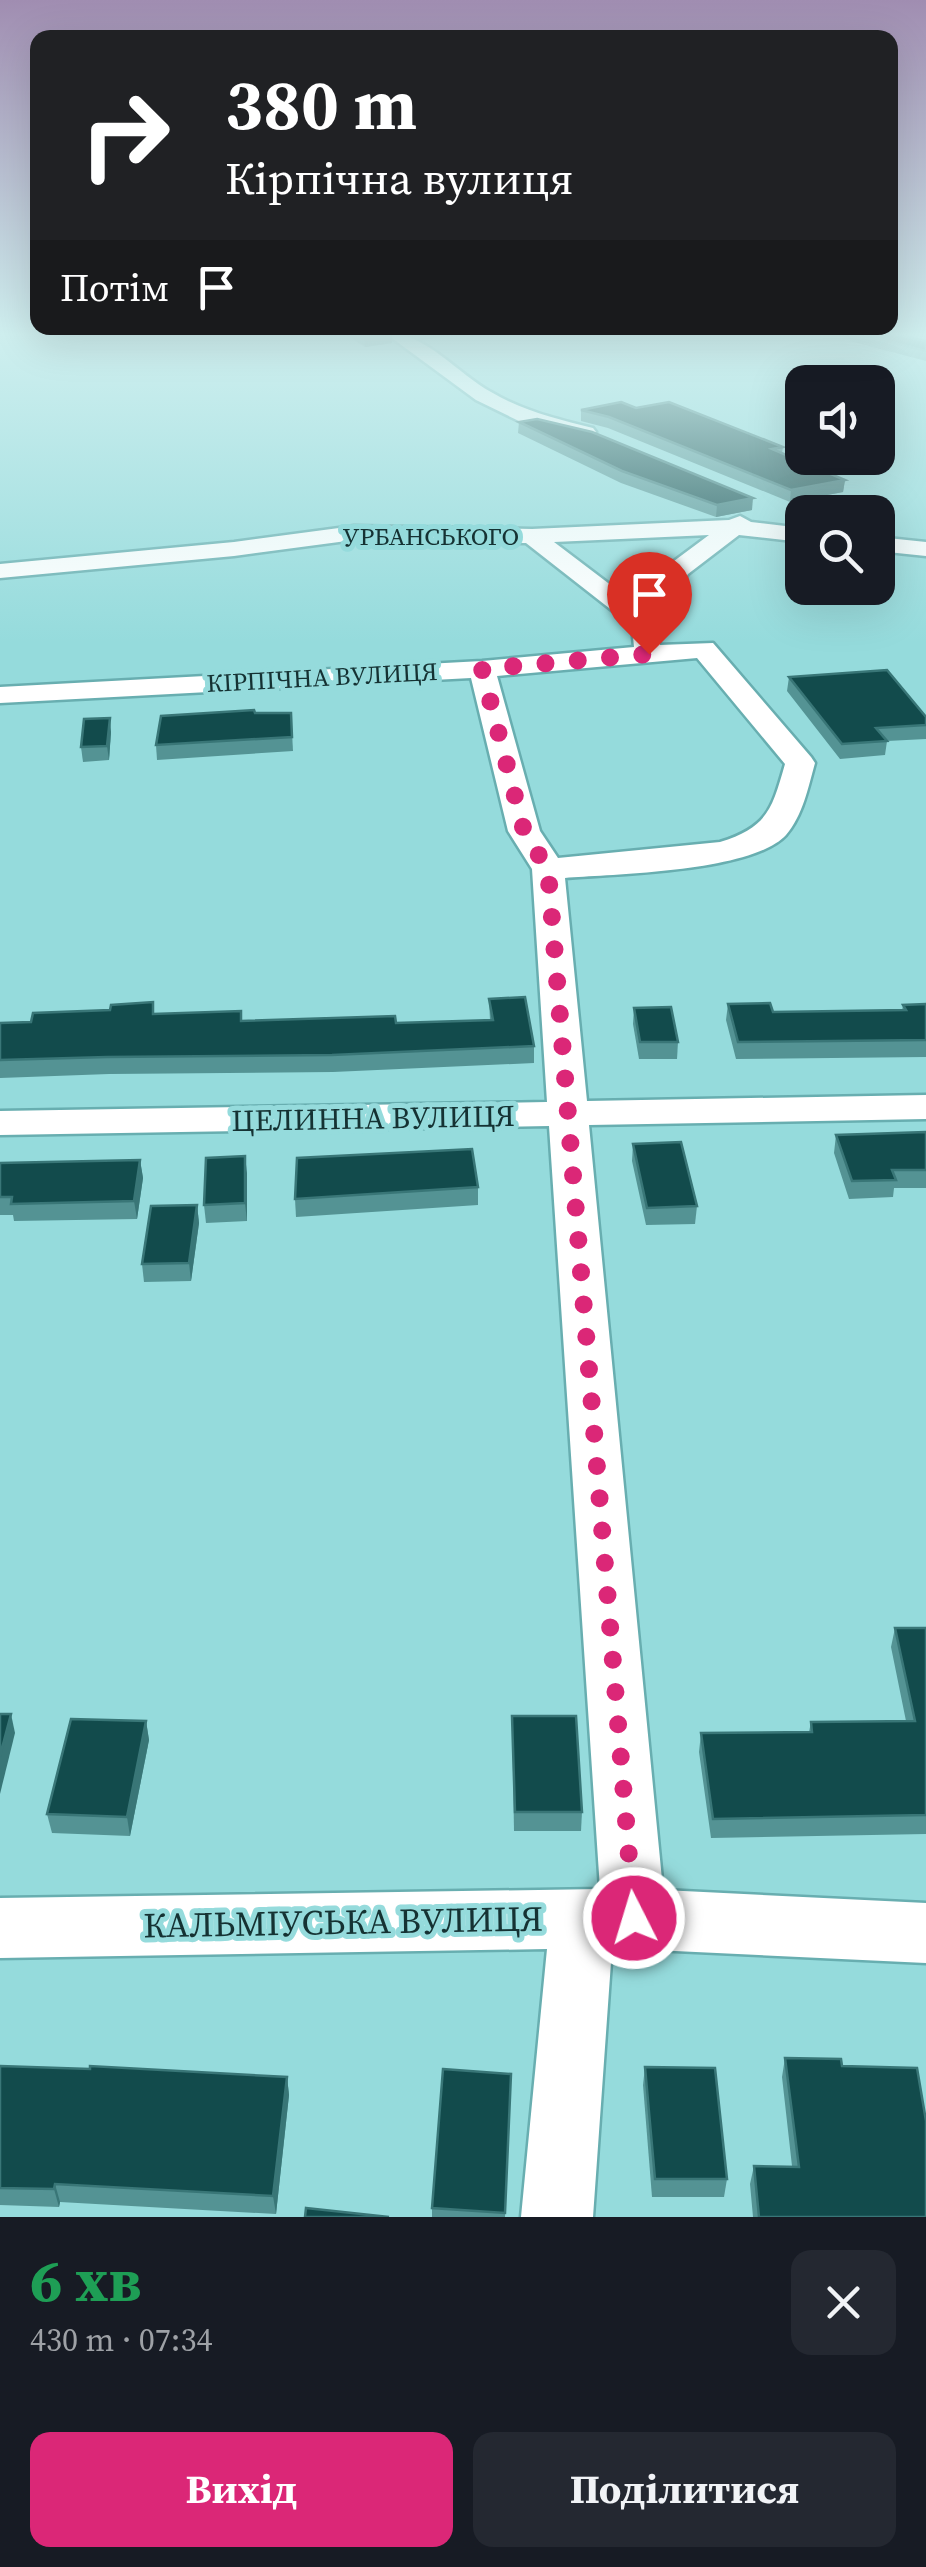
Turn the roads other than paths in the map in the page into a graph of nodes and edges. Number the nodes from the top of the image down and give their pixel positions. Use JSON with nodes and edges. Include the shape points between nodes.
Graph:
{"nodes":[{"id":1,"x":785,"y":514,"type":"edge"},
{"id":2,"x":734,"y":526,"type":"junction"},
{"id":3,"x":785,"y":533,"type":"edge"},
{"id":4,"x":532,"y":536,"type":"junction"},
{"id":5,"x":895,"y":546,"type":"edge"},
{"id":6,"x":926,"y":549,"type":"edge"},
{"id":7,"x":0,"y":571,"type":"edge"},
{"id":8,"x":644,"y":624,"type":"junction"},
{"id":9,"x":649,"y":654,"type":"junction"},
{"id":10,"x":482,"y":669,"type":"junction"},
{"id":11,"x":0,"y":695,"type":"edge"},
{"id":12,"x":548,"y":870,"type":"junction"},
{"id":13,"x":926,"y":1106,"type":"edge"},
{"id":14,"x":567,"y":1115,"type":"junction"},
{"id":15,"x":0,"y":1123,"type":"edge"},
{"id":16,"x":608,"y":1918,"type":"junction"},
{"id":17,"x":0,"y":1928,"type":"edge"},
{"id":18,"x":926,"y":1933,"type":"edge"},
{"id":19,"x":558,"y":2217,"type":"edge"}],
"edges":[{"from":1,"to":2,"type":"street"},
{"from":2,"to":3,"type":"street","name":"УРБАНСЬКОГО"},
{"from":2,"to":4,"type":"street","name":"УРБАНСЬКОГО"},
{"from":2,"to":8,"type":"street","via":[[680,570]]},
{"from":4,"to":7,"type":"street","name":"УРБАНСЬКОГО","via":[[354,533]]},
{"from":4,"to":8,"type":"street"},
{"from":5,"to":6,"type":"street"},
{"from":8,"to":9,"type":"street"},
{"from":9,"to":10,"type":"street","name":"КIРПIЧНА ВУЛИЦЯ"},
{"from":9,"to":12,"type":"street","name":"КIРПIЧНА ВУЛИЦЯ","via":[[704,649],[800,763],[788,801],[771,833],[724,852]]},
{"from":10,"to":11,"type":"street","name":"КIРПIЧНА ВУЛИЦЯ"},
{"from":10,"to":12,"type":"street","via":[[524,831]]},
{"from":12,"to":14,"type":"street"},
{"from":13,"to":14,"type":"street","name":"ЦЕЛИННА ВУЛИЦЯ"},
{"from":14,"to":15,"type":"street","name":"ЦЕЛИННА ВУЛИЦЯ"},
{"from":14,"to":16,"type":"street"},
{"from":16,"to":17,"type":"street","name":"КАЛЬМІУСЬКА ВУЛИЦЯ"},
{"from":16,"to":18,"type":"street","name":"КАЛЬМІУСЬКА ВУЛИЦЯ"},
{"from":16,"to":19,"type":"street"}]}
